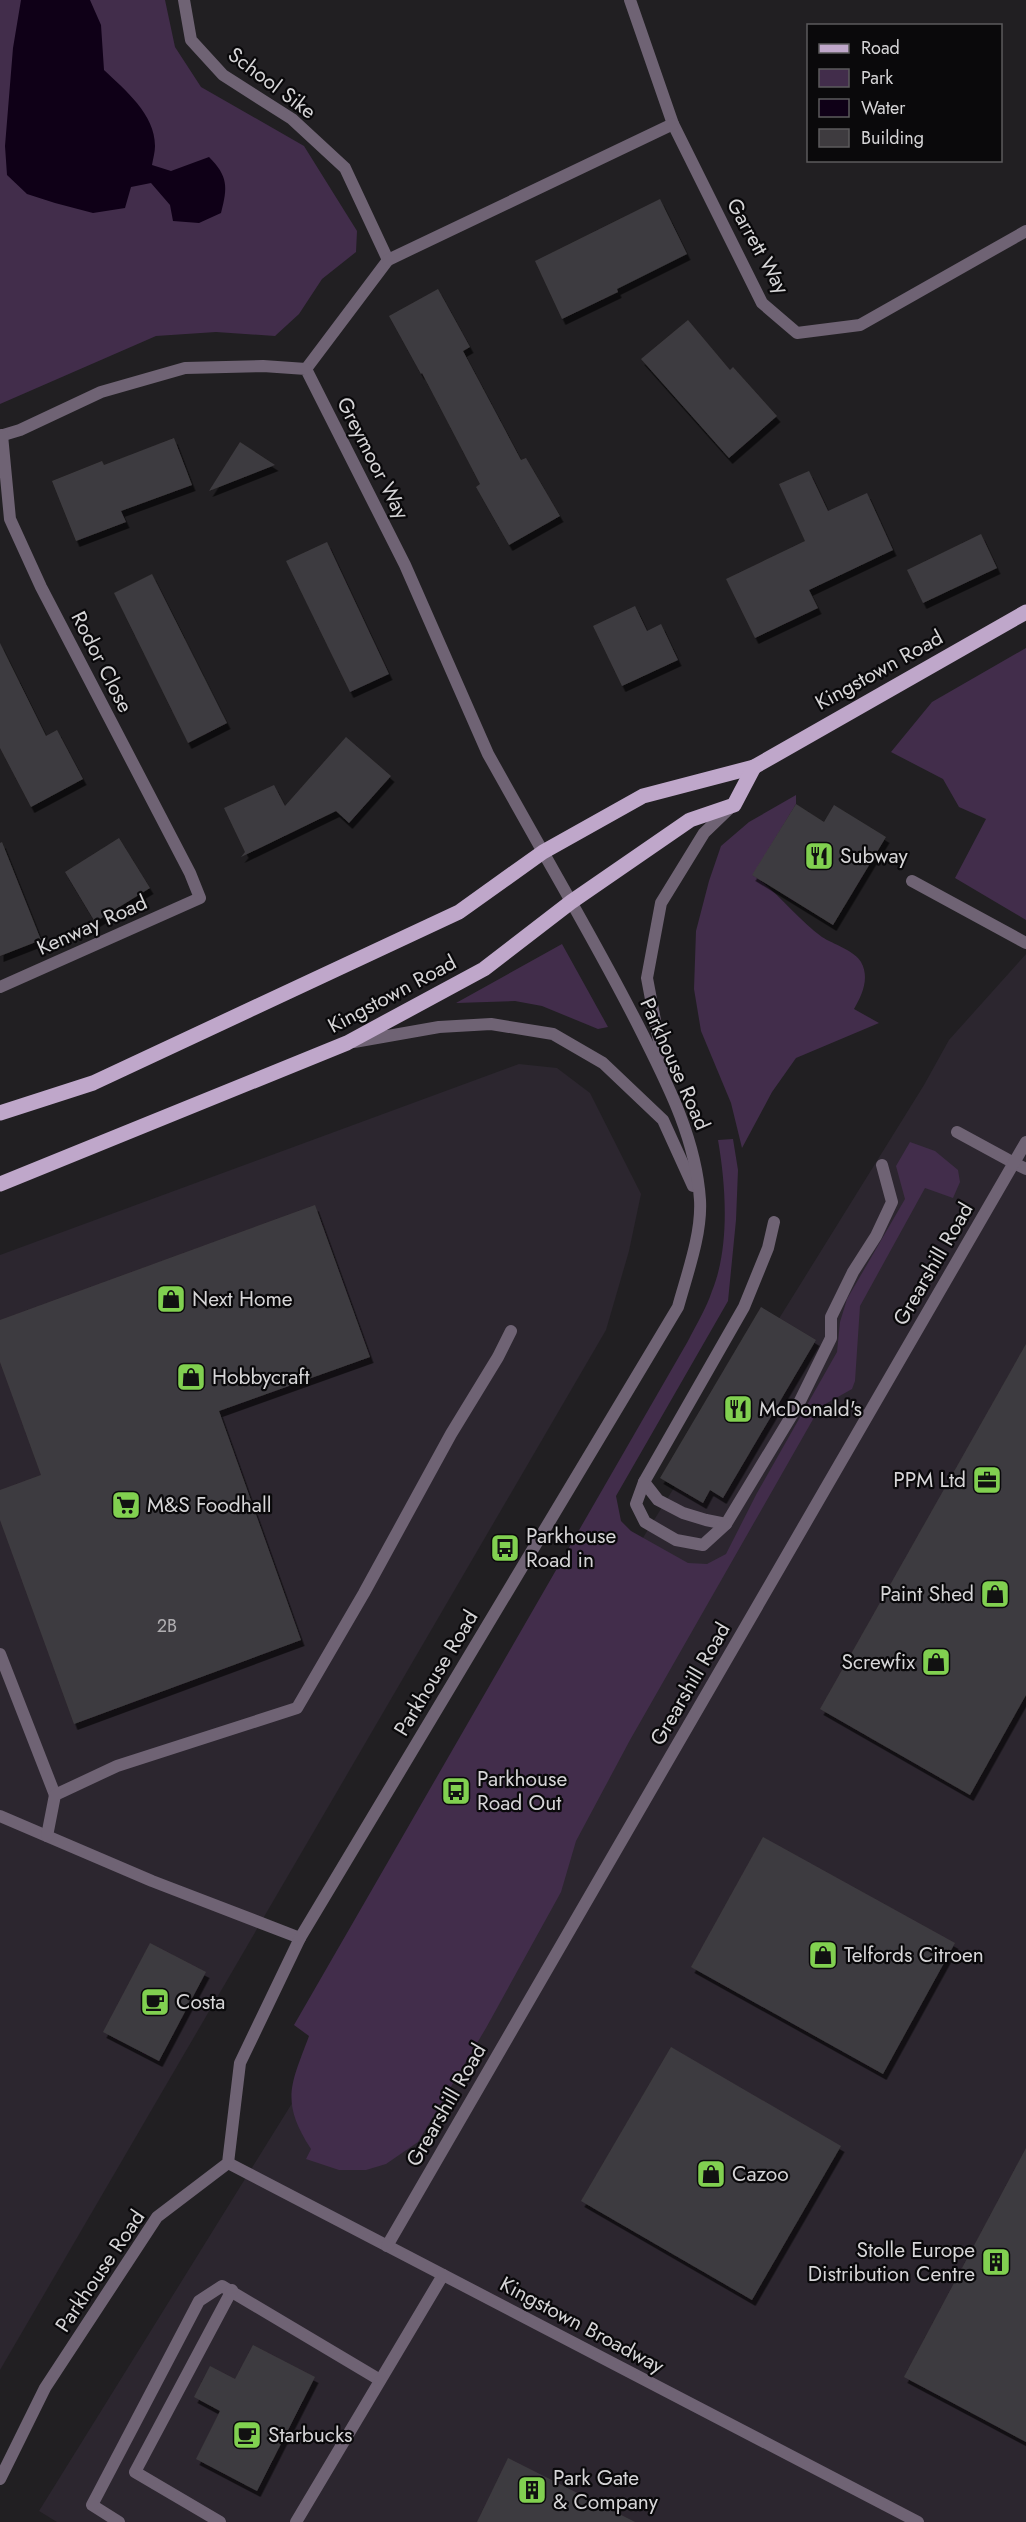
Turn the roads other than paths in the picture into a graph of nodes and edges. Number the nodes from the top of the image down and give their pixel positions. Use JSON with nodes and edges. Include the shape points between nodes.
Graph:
{"nodes":[{"id":1,"x":184,"y":0,"type":"edge"},
{"id":2,"x":630,"y":0,"type":"edge"},
{"id":3,"x":673,"y":124,"type":"junction"},
{"id":4,"x":1026,"y":231,"type":"edge"},
{"id":5,"x":388,"y":260,"type":"junction"},
{"id":6,"x":306,"y":369,"type":"junction"},
{"id":7,"x":1,"y":436,"type":"edge"},
{"id":8,"x":1026,"y":612,"type":"edge"},
{"id":9,"x":754,"y":767,"type":"junction"},
{"id":10,"x":734,"y":805,"type":"junction"},
{"id":11,"x":543,"y":852,"type":"junction"},
{"id":12,"x":912,"y":881,"type":"dead end"},
{"id":13,"x":200,"y":898,"type":"joint"},
{"id":14,"x":571,"y":902,"type":"junction"},
{"id":15,"x":1026,"y":943,"type":"edge"},
{"id":16,"x":0,"y":987,"type":"edge"},
{"id":17,"x":346,"y":1043,"type":"junction"},
{"id":18,"x":668,"y":1083,"type":"junction"},
{"id":19,"x":0,"y":1113,"type":"edge"},
{"id":20,"x":957,"y":1132,"type":"dead end"},
{"id":21,"x":1026,"y":1142,"type":"edge"},
{"id":22,"x":1014,"y":1162,"type":"junction"},
{"id":23,"x":882,"y":1165,"type":"dead end"},
{"id":24,"x":1026,"y":1169,"type":"edge"},
{"id":25,"x":0,"y":1184,"type":"edge"},
{"id":26,"x":700,"y":1201,"type":"junction"},
{"id":27,"x":774,"y":1222,"type":"dead end"},
{"id":28,"x":511,"y":1331,"type":"dead end"},
{"id":29,"x":644,"y":1482,"type":"junction"},
{"id":30,"x":726,"y":1524,"type":"junction"},
{"id":31,"x":0,"y":1654,"type":"edge"},
{"id":32,"x":55,"y":1795,"type":"junction"},
{"id":33,"x":0,"y":1816,"type":"edge"},
{"id":34,"x":47,"y":1836,"type":"junction"},
{"id":35,"x":300,"y":1938,"type":"junction"},
{"id":36,"x":228,"y":2163,"type":"junction"},
{"id":37,"x":387,"y":2246,"type":"junction"},
{"id":38,"x":443,"y":2275,"type":"junction"},
{"id":39,"x":232,"y":2290,"type":"junction"},
{"id":40,"x":380,"y":2380,"type":"junction"},
{"id":41,"x":0,"y":2479,"type":"edge"},
{"id":42,"x":297,"y":2519,"type":"edge"},
{"id":43,"x":119,"y":2522,"type":"edge"},
{"id":44,"x":220,"y":2522,"type":"edge"},
{"id":45,"x":287,"y":2522,"type":"edge"},
{"id":46,"x":918,"y":2522,"type":"edge"}],
"edges":[{"from":1,"to":5,"type":"street","name":"School Sike","via":[[191,40],[223,75],[292,119],[345,168]]},
{"from":2,"to":3,"type":"street","name":"Garrett Way"},
{"from":3,"to":4,"type":"street","name":"Garrett Way","via":[[762,303],[797,333],[860,325]]},
{"from":3,"to":5,"type":"street"},
{"from":5,"to":6,"type":"street"},
{"from":6,"to":7,"type":"street","via":[[185,368],[101,392]]},
{"from":6,"to":11,"type":"street","name":"Greymoor Way","via":[[405,565],[488,754]]},
{"from":7,"to":13,"type":"street","name":"Rodor Close","via":[[10,519]]},
{"from":8,"to":9,"type":"main road","name":"Kingstown Road"},
{"from":9,"to":10,"type":"main road"},
{"from":9,"to":11,"type":"main road","name":"Kingstown Road","via":[[643,795]]},
{"from":10,"to":14,"type":"main road","name":"Kingstown Road","via":[[690,820]]},
{"from":10,"to":18,"type":"street","via":[[704,833],[661,903],[647,978]]},
{"from":11,"to":14,"type":"street","name":"Parkhouse Road"},
{"from":11,"to":19,"type":"main road","name":"Kingstown Road","via":[[459,912],[93,1083]]},
{"from":12,"to":15,"type":"street"},
{"from":13,"to":16,"type":"street","name":"Kenway Road"},
{"from":14,"to":17,"type":"main road","name":"Kingstown Road","via":[[484,969]]},
{"from":14,"to":18,"type":"street","name":"Parkhouse Road"},
{"from":17,"to":25,"type":"main road","name":"Kingstown Road"},
{"from":17,"to":26,"type":"street","via":[[438,1027],[491,1024],[553,1034],[603,1063],[663,1120]]},
{"from":18,"to":26,"type":"street","name":"Parkhouse Road","via":[[690,1143]]},
{"from":20,"to":22,"type":"street"},
{"from":21,"to":22,"type":"street","name":"Grearshill Road"},
{"from":22,"to":24,"type":"street"},
{"from":22,"to":37,"type":"street","name":"Grearshill Road"},
{"from":23,"to":30,"type":"street","via":[[892,1202],[831,1317],[831,1338],[798,1405]]},
{"from":26,"to":35,"type":"street","name":"Parkhouse Road","via":[[694,1250],[678,1306]]},
{"from":27,"to":29,"type":"street","via":[[744,1307]]},
{"from":28,"to":32,"type":"street","via":[[297,1708],[117,1766]]},
{"from":29,"to":30,"type":"street","via":[[658,1500]]},
{"from":29,"to":30,"type":"street","via":[[636,1504],[645,1522],[676,1540],[703,1545]]},
{"from":31,"to":32,"type":"street"},
{"from":32,"to":34,"type":"street"},
{"from":33,"to":34,"type":"street"},
{"from":34,"to":35,"type":"street"},
{"from":35,"to":36,"type":"street","name":"Parkhouse Road","via":[[240,2062]]},
{"from":36,"to":37,"type":"street","name":"Kingstown Broadway"},
{"from":36,"to":41,"type":"street","name":"Parkhouse Road","via":[[157,2217],[45,2388]]},
{"from":37,"to":38,"type":"street","name":"Kingstown Broadway"},
{"from":38,"to":40,"type":"street"},
{"from":38,"to":46,"type":"street","name":"Kingstown Broadway"},
{"from":39,"to":40,"type":"street"},
{"from":39,"to":43,"type":"street","via":[[222,2286],[199,2301],[92,2505]]},
{"from":39,"to":44,"type":"street","via":[[135,2472]]},
{"from":40,"to":42,"type":"street"},
{"from":42,"to":45,"type":"street"}]}
